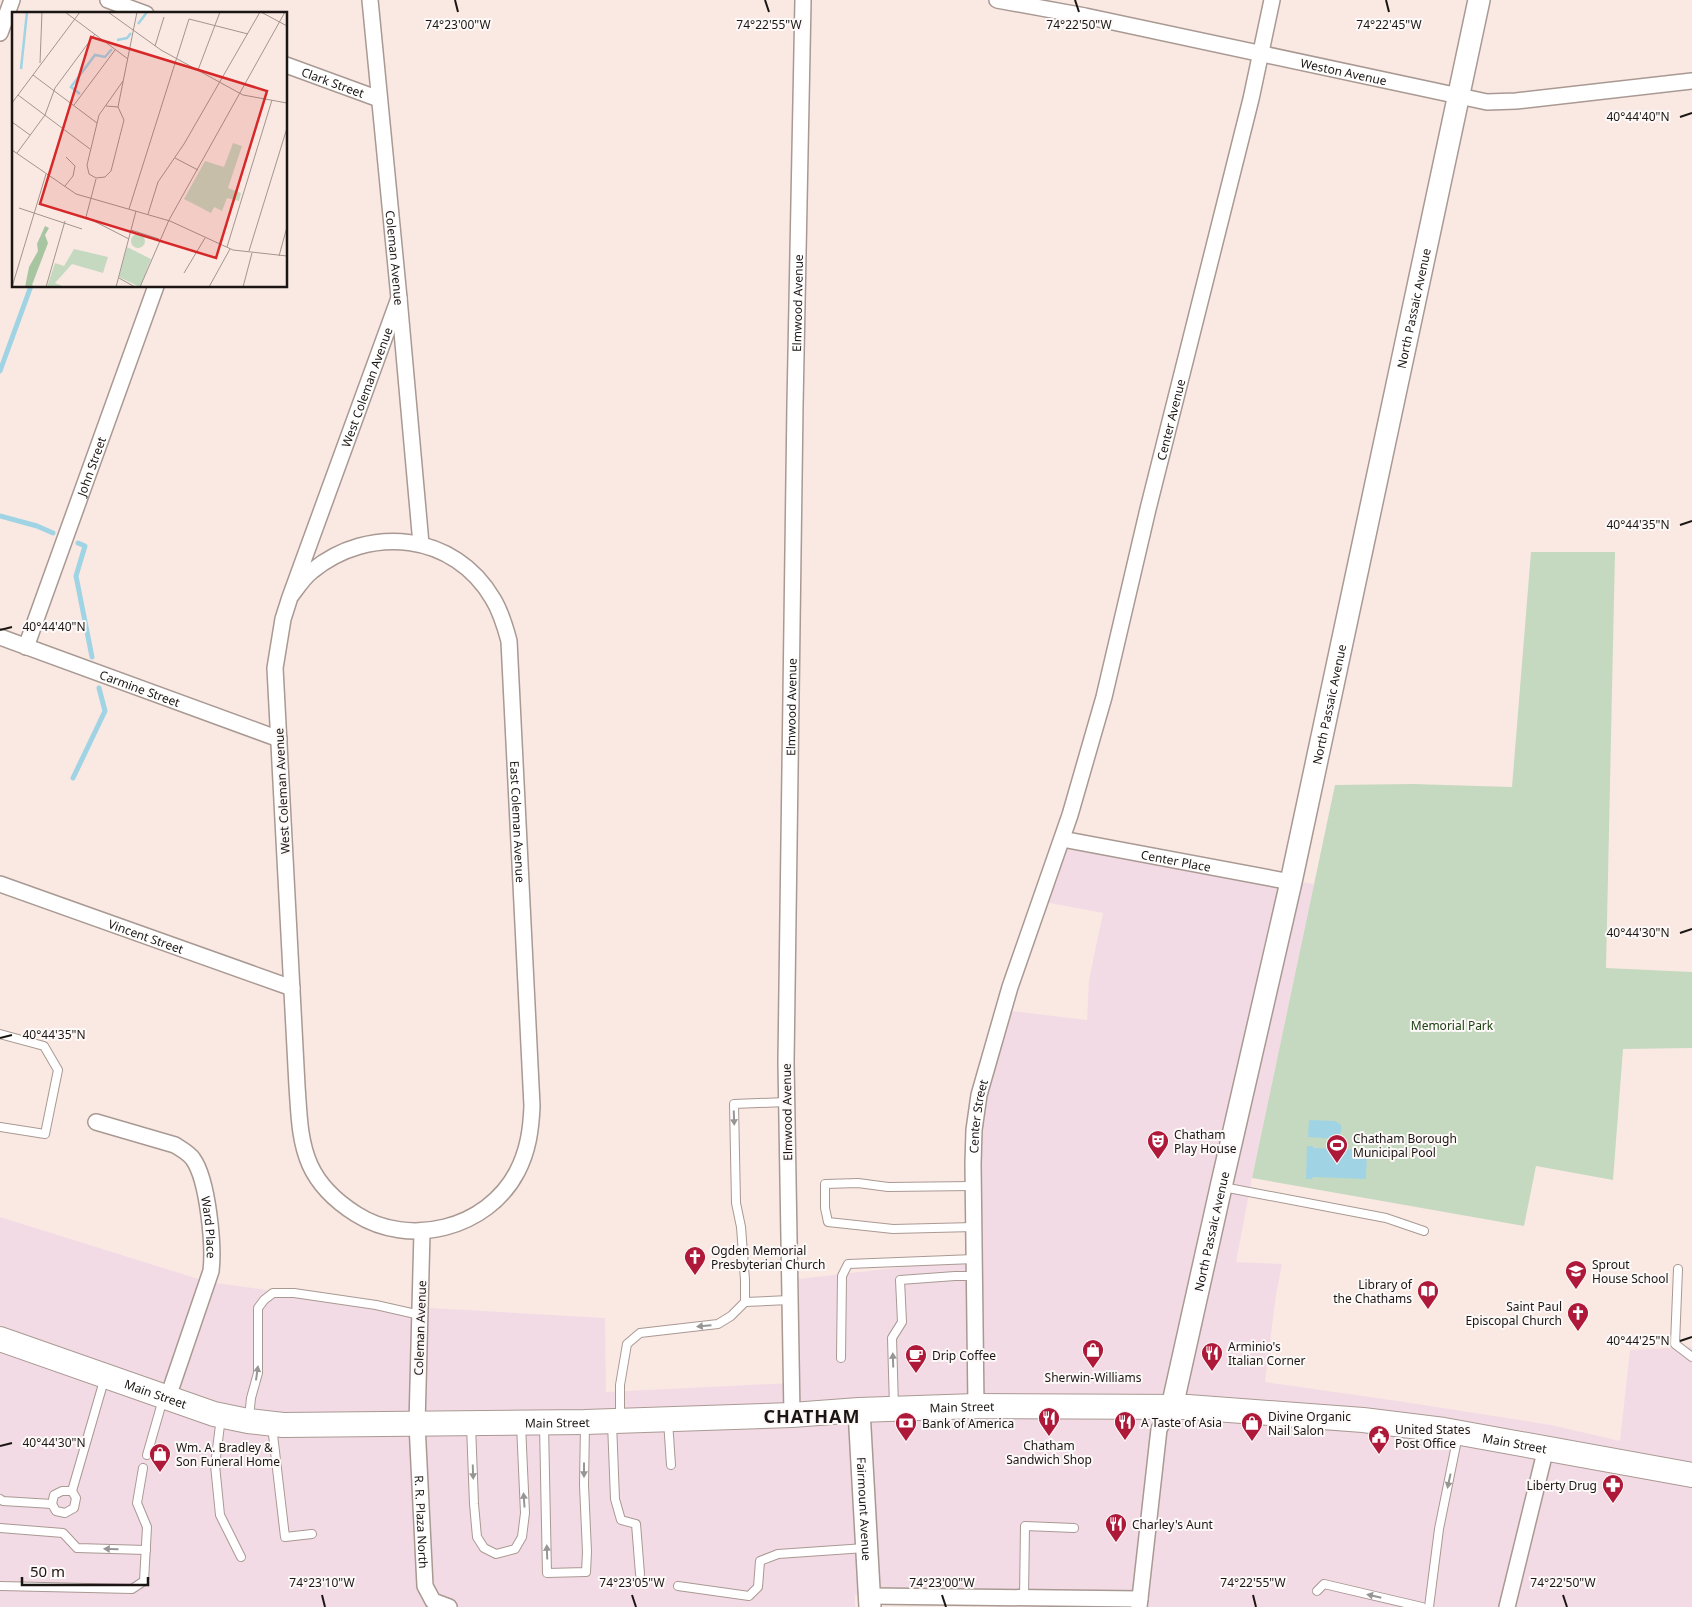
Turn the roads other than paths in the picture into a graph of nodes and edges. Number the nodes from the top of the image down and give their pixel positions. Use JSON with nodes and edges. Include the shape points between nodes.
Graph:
{"nodes":[{"id":1,"x":12,"y":0,"type":"edge"},
{"id":2,"x":108,"y":0,"type":"edge"},
{"id":3,"x":370,"y":0,"type":"edge"},
{"id":4,"x":803,"y":0,"type":"edge"},
{"id":5,"x":998,"y":0,"type":"edge"},
{"id":6,"x":1272,"y":0,"type":"edge"},
{"id":7,"x":1479,"y":0,"type":"edge"},
{"id":8,"x":1025,"y":3,"type":"edge"},
{"id":9,"x":141,"y":12,"type":"edge"},
{"id":10,"x":0,"y":33,"type":"edge"},
{"id":11,"x":1261,"y":54,"type":"junction"},
{"id":12,"x":288,"y":66,"type":"edge"},
{"id":13,"x":1692,"y":81,"type":"edge"},
{"id":14,"x":1458,"y":97,"type":"junction"},
{"id":15,"x":379,"y":99,"type":"junction"},
{"id":16,"x":155,"y":288,"type":"edge"},
{"id":17,"x":399,"y":298,"type":"junction"},
{"id":18,"x":420,"y":544,"type":"junction"},
{"id":19,"x":290,"y":597,"type":"junction"},
{"id":20,"x":0,"y":637,"type":"edge"},
{"id":21,"x":26,"y":647,"type":"junction"},
{"id":22,"x":279,"y":739,"type":"junction"},
{"id":23,"x":1062,"y":839,"type":"junction"},
{"id":24,"x":1292,"y":882,"type":"junction"},
{"id":25,"x":0,"y":884,"type":"edge"},
{"id":26,"x":292,"y":988,"type":"junction"},
{"id":27,"x":0,"y":1034,"type":"edge"},
{"id":28,"x":786,"y":1102,"type":"junction"},
{"id":29,"x":96,"y":1122,"type":"dead end"},
{"id":30,"x":0,"y":1127,"type":"edge"},
{"id":31,"x":973,"y":1186,"type":"junction"},
{"id":32,"x":1221,"y":1187,"type":"junction"},
{"id":33,"x":974,"y":1227,"type":"junction"},
{"id":34,"x":1424,"y":1231,"type":"dead end"},
{"id":35,"x":422,"y":1232,"type":"junction"},
{"id":36,"x":974,"y":1259,"type":"junction"},
{"id":37,"x":1678,"y":1269,"type":"dead end"},
{"id":38,"x":974,"y":1276,"type":"junction"},
{"id":39,"x":789,"y":1300,"type":"junction"},
{"id":40,"x":745,"y":1302,"type":"junction"},
{"id":41,"x":420,"y":1314,"type":"junction"},
{"id":42,"x":0,"y":1339,"type":"edge"},
{"id":43,"x":1692,"y":1357,"type":"edge"},
{"id":44,"x":841,"y":1358,"type":"dead end"},
{"id":45,"x":105,"y":1376,"type":"junction"},
{"id":46,"x":166,"y":1397,"type":"junction"},
{"id":47,"x":976,"y":1406,"type":"junction"},
{"id":48,"x":1172,"y":1407,"type":"junction"},
{"id":49,"x":894,"y":1409,"type":"junction"},
{"id":50,"x":859,"y":1410,"type":"junction"},
{"id":51,"x":221,"y":1415,"type":"junction"},
{"id":52,"x":792,"y":1415,"type":"junction"},
{"id":53,"x":668,"y":1419,"type":"junction"},
{"id":54,"x":616,"y":1420,"type":"junction"},
{"id":55,"x":248,"y":1421,"type":"junction"},
{"id":56,"x":521,"y":1422,"type":"junction"},
{"id":57,"x":544,"y":1422,"type":"junction"},
{"id":58,"x":585,"y":1422,"type":"junction"},
{"id":59,"x":471,"y":1423,"type":"junction"},
{"id":60,"x":272,"y":1424,"type":"junction"},
{"id":61,"x":417,"y":1424,"type":"junction"},
{"id":62,"x":1458,"y":1433,"type":"junction"},
{"id":63,"x":1546,"y":1448,"type":"junction"},
{"id":64,"x":147,"y":1455,"type":"dead end"},
{"id":65,"x":671,"y":1465,"type":"dead end"},
{"id":66,"x":143,"y":1468,"type":"dead end"},
{"id":67,"x":1692,"y":1475,"type":"edge"},
{"id":68,"x":72,"y":1491,"type":"junction"},
{"id":69,"x":0,"y":1499,"type":"edge"},
{"id":70,"x":52,"y":1504,"type":"junction"},
{"id":71,"x":0,"y":1528,"type":"edge"},
{"id":72,"x":1074,"y":1528,"type":"dead end"},
{"id":73,"x":312,"y":1534,"type":"dead end"},
{"id":74,"x":867,"y":1548,"type":"junction"},
{"id":75,"x":146,"y":1550,"type":"junction"},
{"id":76,"x":241,"y":1557,"type":"dead end"},
{"id":77,"x":640,"y":1574,"type":"dead end"},
{"id":78,"x":0,"y":1586,"type":"edge"},
{"id":79,"x":678,"y":1586,"type":"dead end"},
{"id":80,"x":1317,"y":1590,"type":"dead end"},
{"id":81,"x":1024,"y":1598,"type":"junction"},
{"id":82,"x":870,"y":1601,"type":"edge"},
{"id":83,"x":1139,"y":1603,"type":"edge"},
{"id":84,"x":449,"y":1607,"type":"edge"},
{"id":85,"x":1422,"y":1607,"type":"edge"},
{"id":86,"x":1429,"y":1607,"type":"edge"},
{"id":87,"x":1506,"y":1607,"type":"edge"}],
"edges":[{"from":1,"to":10,"type":"street"},
{"from":2,"to":9,"type":"street"},
{"from":3,"to":15,"type":"street","name":"Coleman Avenue"},
{"from":4,"to":28,"type":"street","name":"Elmwood Avenue","via":[[794,405]]},
{"from":5,"to":8,"type":"street","name":"Weston Avenue"},
{"from":6,"to":11,"type":"street","name":"Center Avenue"},
{"from":7,"to":14,"type":"main road","name":"North Passaic Avenue"},
{"from":8,"to":11,"type":"street","name":"Weston Avenue"},
{"from":11,"to":14,"type":"street","name":"Weston Avenue"},
{"from":11,"to":23,"type":"street","name":"Center Avenue","via":[[1104,697]]},
{"from":12,"to":15,"type":"street","name":"Clark Street"},
{"from":13,"to":14,"type":"street","name":"Weston Avenue","via":[[1516,101],[1487,102]]},
{"from":14,"to":24,"type":"main road","name":"North Passaic Avenue"},
{"from":15,"to":17,"type":"street","name":"Coleman Avenue"},
{"from":16,"to":21,"type":"street","name":"John Street"},
{"from":17,"to":18,"type":"street","name":"Coleman Avenue"},
{"from":17,"to":19,"type":"street","name":"West Coleman Avenue"},
{"from":18,"to":19,"type":"street","name":"East Coleman Avenue","via":[[398,540],[352,547],[312,570]]},
{"from":18,"to":35,"type":"street","name":"East Coleman Avenue","via":[[462,564],[479,580],[493,598],[509,641],[532,1106],[526,1152],[516,1173],[495,1200],[466,1220]]},
{"from":19,"to":22,"type":"street","name":"West Coleman Avenue","via":[[283,619],[276,668]]},
{"from":20,"to":21,"type":"street","name":"Carmine Street"},
{"from":21,"to":22,"type":"street","name":"Carmine Street"},
{"from":22,"to":26,"type":"street","name":"West Coleman Avenue"},
{"from":23,"to":24,"type":"street","name":"Center Place"},
{"from":23,"to":31,"type":"street","name":"Center Street","via":[[1010,987],[979,1095],[974,1130]]},
{"from":24,"to":32,"type":"main road","name":"North Passaic Avenue"},
{"from":25,"to":26,"type":"street","name":"Vincent Street"},
{"from":26,"to":35,"type":"street","name":"West Coleman Avenue","via":[[300,1131],[315,1174],[329,1193],[366,1221],[387,1229]]},
{"from":27,"to":30,"type":"lane","via":[[44,1046],[58,1070],[45,1134]]},
{"from":28,"to":39,"type":"street","name":"Elmwood Avenue"},
{"from":28,"to":40,"type":"lane","one_way":true,"via":[[734,1104],[736,1203],[741,1227]]},
{"from":29,"to":46,"type":"street","name":"Ward Place","via":[[175,1145],[194,1160],[201,1178],[213,1249],[212,1271]]},
{"from":31,"to":33,"type":"street","name":"Center Street"},
{"from":31,"to":33,"type":"lane","via":[[826,1184],[825,1208],[828,1222],[893,1230]]},
{"from":32,"to":34,"type":"lane","via":[[1386,1218]]},
{"from":32,"to":48,"type":"main road","name":"North Passaic Avenue"},
{"from":33,"to":36,"type":"street","name":"Center Street"},
{"from":35,"to":41,"type":"street","name":"Coleman Avenue"},
{"from":36,"to":38,"type":"street","name":"Center Street"},
{"from":36,"to":44,"type":"lane","via":[[848,1264],[842,1276]]},
{"from":37,"to":43,"type":"lane","via":[[1675,1344]]},
{"from":38,"to":47,"type":"street","name":"Center Street"},
{"from":49,"to":38,"type":"lane","one_way":true,"via":[[892,1338],[902,1322],[900,1280]]},
{"from":39,"to":40,"type":"lane"},
{"from":39,"to":52,"type":"street","name":"Elmwood Avenue"},
{"from":40,"to":54,"type":"lane","one_way":true,"via":[[718,1324],[640,1333],[627,1344]]},
{"from":55,"to":41,"type":"lane","one_way":true,"via":[[258,1374],[258,1308],[273,1293],[294,1293]]},
{"from":41,"to":61,"type":"street","name":"Coleman Avenue"},
{"from":42,"to":45,"type":"main road","name":"Main Street"},
{"from":45,"to":46,"type":"main road","name":"Main Street"},
{"from":45,"to":68,"type":"lane"},
{"from":46,"to":51,"type":"main road","name":"Main Street"},
{"from":46,"to":64,"type":"lane"},
{"from":47,"to":48,"type":"main road","name":"Main Street"},
{"from":47,"to":49,"type":"main road","name":"Main Street"},
{"from":48,"to":62,"type":"main road","name":"Main Street","via":[[1363,1420]]},
{"from":48,"to":83,"type":"street","via":[[1158,1430]]},
{"from":49,"to":50,"type":"main road","name":"Main Street"},
{"from":50,"to":52,"type":"main road","name":"Main Street"},
{"from":50,"to":74,"type":"main road","name":"Fairmount Avenue"},
{"from":51,"to":55,"type":"main road","name":"Main Street"},
{"from":51,"to":76,"type":"lane","via":[[215,1465],[220,1515]]},
{"from":52,"to":53,"type":"main road","name":"Main Street"},
{"from":53,"to":54,"type":"main road","name":"Main Street"},
{"from":53,"to":65,"type":"lane"},
{"from":54,"to":58,"type":"main road","name":"Main Street"},
{"from":54,"to":77,"type":"lane","via":[[615,1499],[621,1520],[636,1524]]},
{"from":55,"to":60,"type":"main road","name":"Main Street"},
{"from":56,"to":57,"type":"main road","name":"Main Street"},
{"from":56,"to":59,"type":"main road","name":"Main Street"},
{"from":59,"to":56,"type":"lane","one_way":true,"via":[[477,1537],[484,1548],[496,1554],[515,1549],[522,1537],[525,1513]]},
{"from":57,"to":58,"type":"main road","name":"Main Street"},
{"from":58,"to":57,"type":"lane","one_way":true,"via":[[586,1572],[547,1574]]},
{"from":59,"to":61,"type":"main road","name":"Main Street"},
{"from":60,"to":61,"type":"main road","name":"Main Street"},
{"from":60,"to":73,"type":"lane","via":[[285,1537]]},
{"from":61,"to":84,"type":"street","name":"R. R. Plaza North","via":[[425,1586],[433,1601]]},
{"from":62,"to":63,"type":"main road","name":"Main Street"},
{"from":62,"to":86,"type":"lane","one_way":true,"via":[[1439,1529]]},
{"from":63,"to":67,"type":"main road","name":"Main Street"},
{"from":63,"to":87,"type":"street"},
{"from":66,"to":75,"type":"lane","via":[[136,1503],[147,1528]]},
{"from":68,"to":70,"type":"lane","via":[[54,1495]]},
{"from":68,"to":70,"type":"lane","via":[[76,1498],[74,1508],[65,1513],[56,1511]]},
{"from":69,"to":70,"type":"lane"},
{"from":75,"to":71,"type":"lane","one_way":true,"via":[[77,1548],[63,1533]]},
{"from":72,"to":81,"type":"lane","via":[[1025,1526]]},
{"from":74,"to":79,"type":"lane","via":[[778,1554],[760,1561],[758,1588],[750,1596]]},
{"from":74,"to":82,"type":"main road","name":"Fairmount Avenue"},
{"from":75,"to":78,"type":"lane","via":[[144,1581],[132,1589]]},
{"from":85,"to":80,"type":"lane","one_way":true,"via":[[1324,1584]]},
{"from":81,"to":82,"type":"street"},
{"from":81,"to":83,"type":"street"}]}
